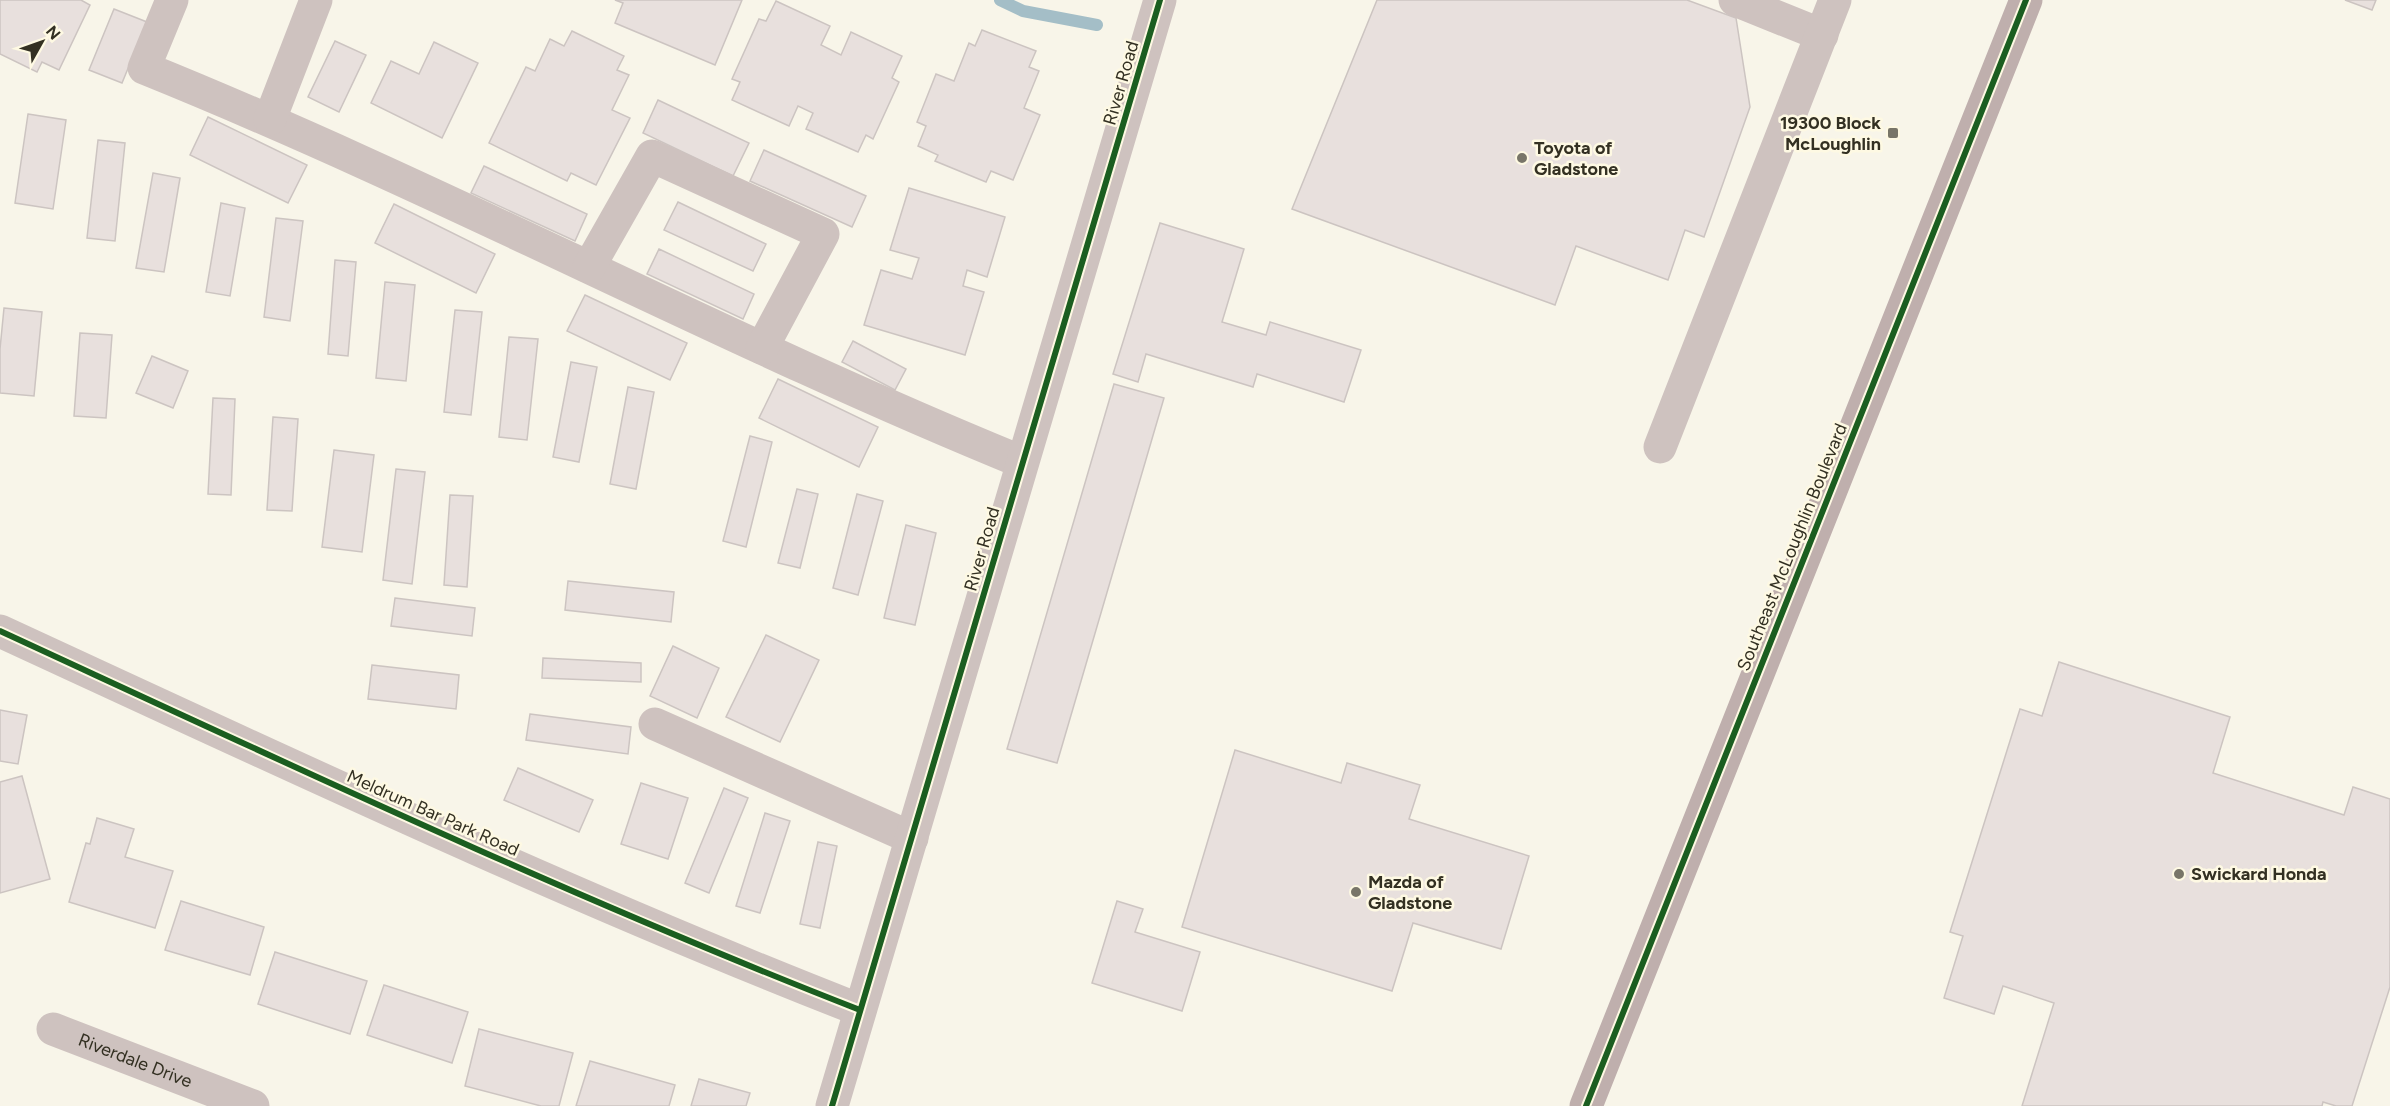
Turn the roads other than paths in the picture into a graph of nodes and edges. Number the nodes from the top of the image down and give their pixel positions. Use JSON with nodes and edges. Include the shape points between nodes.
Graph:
{"nodes":[{"id":1,"x":172,"y":0,"type":"edge"},
{"id":2,"x":316,"y":0,"type":"edge"},
{"id":3,"x":1160,"y":0,"type":"edge"},
{"id":4,"x":1736,"y":0,"type":"edge"},
{"id":5,"x":1835,"y":0,"type":"edge"},
{"id":6,"x":2026,"y":0,"type":"edge"},
{"id":7,"x":1821,"y":35,"type":"junction"},
{"id":8,"x":270,"y":119,"type":"junction"},
{"id":9,"x":590,"y":267,"type":"junction"},
{"id":10,"x":762,"y":348,"type":"junction"},
{"id":11,"x":1660,"y":447,"type":"dead end"},
{"id":12,"x":1022,"y":462,"type":"junction"},
{"id":13,"x":0,"y":631,"type":"edge"},
{"id":14,"x":655,"y":724,"type":"dead end"},
{"id":15,"x":912,"y":837,"type":"junction"},
{"id":16,"x":860,"y":1010,"type":"junction"},
{"id":17,"x":53,"y":1029,"type":"dead end"},
{"id":18,"x":253,"y":1106,"type":"edge"},
{"id":19,"x":832,"y":1106,"type":"edge"},
{"id":20,"x":1586,"y":1106,"type":"edge"}],
"edges":[{"from":1,"to":8,"type":"street","via":[[144,68]]},
{"from":2,"to":8,"type":"street"},
{"from":3,"to":12,"type":"street","name":"River Road"},
{"from":4,"to":7,"type":"street"},
{"from":5,"to":7,"type":"street"},
{"from":6,"to":20,"type":"main road","name":"Southeast McLoughlin Boulevard"},
{"from":7,"to":11,"type":"street"},
{"from":8,"to":9,"type":"street"},
{"from":9,"to":10,"type":"street"},
{"from":9,"to":10,"type":"street","via":[[652,156],[823,234]]},
{"from":10,"to":12,"type":"street"},
{"from":12,"to":15,"type":"street","name":"River Road"},
{"from":13,"to":16,"type":"street","name":"Meldrum Bar Park Road","via":[[445,837]]},
{"from":14,"to":15,"type":"street"},
{"from":15,"to":16,"type":"street","name":"River Road"},
{"from":16,"to":19,"type":"street","name":"River Road"},
{"from":17,"to":18,"type":"street","name":"Riverdale Drive"}]}
